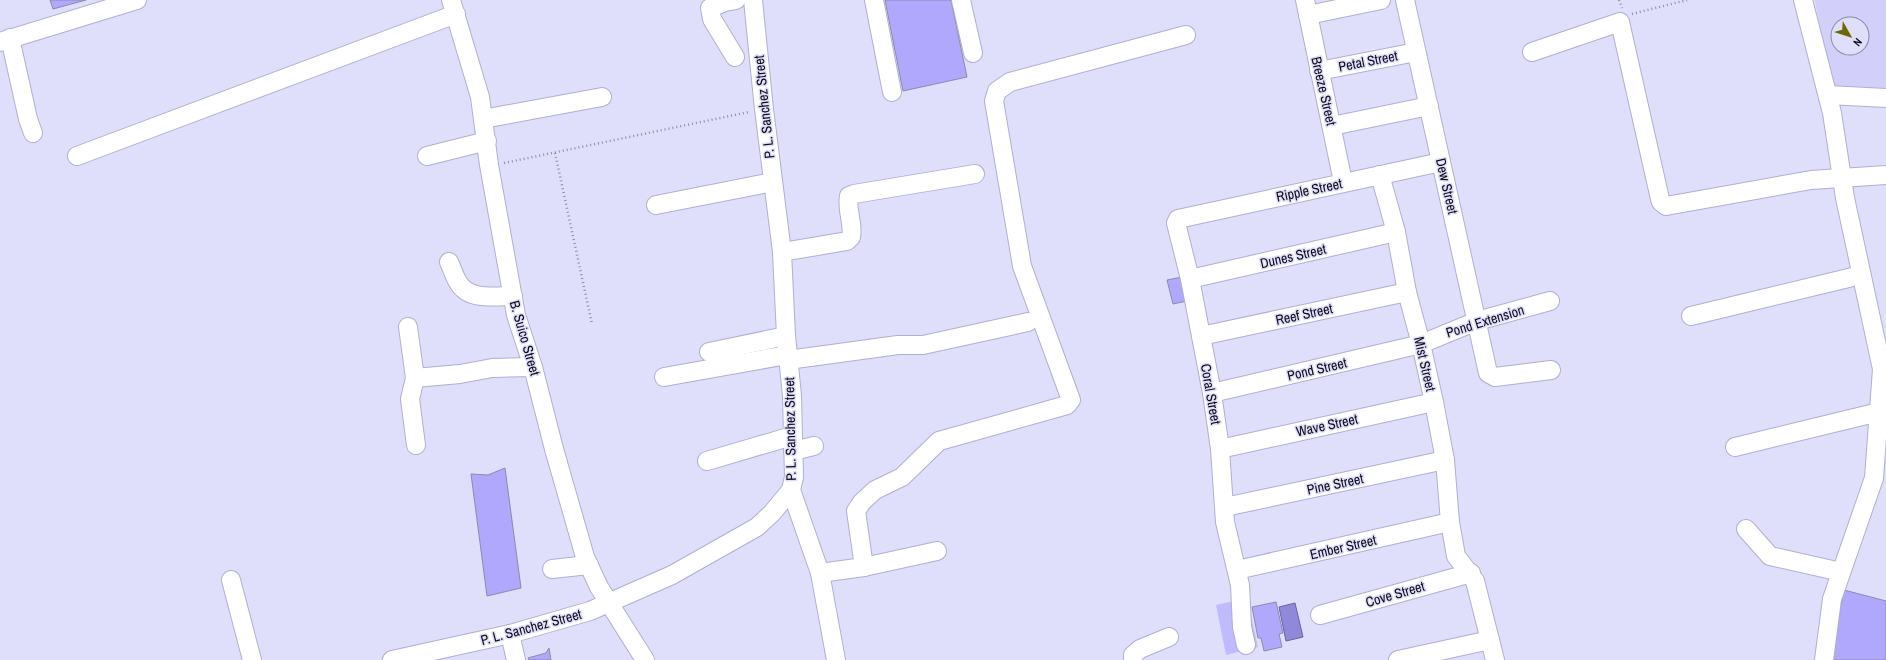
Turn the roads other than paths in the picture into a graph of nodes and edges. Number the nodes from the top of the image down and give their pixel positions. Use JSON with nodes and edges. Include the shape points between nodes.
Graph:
{"nodes":[{"id":1,"x":137,"y":0,"type":"edge"},
{"id":2,"x":736,"y":0,"type":"edge"},
{"id":3,"x":753,"y":0,"type":"edge"},
{"id":4,"x":874,"y":0,"type":"edge"},
{"id":5,"x":962,"y":0,"type":"edge"},
{"id":6,"x":1381,"y":0,"type":"edge"},
{"id":7,"x":1405,"y":0,"type":"edge"},
{"id":8,"x":1803,"y":0,"type":"edge"},
{"id":9,"x":454,"y":7,"type":"edge"},
{"id":10,"x":1306,"y":7,"type":"edge"},
{"id":11,"x":1186,"y":35,"type":"dead end"},
{"id":12,"x":5,"y":40,"type":"edge"},
{"id":13,"x":1416,"y":52,"type":"junction"},
{"id":14,"x":1532,"y":52,"type":"dead end"},
{"id":15,"x":973,"y":53,"type":"dead end"},
{"id":16,"x":735,"y":58,"type":"dead end"},
{"id":17,"x":1319,"y":71,"type":"junction"},
{"id":18,"x":892,"y":92,"type":"dead end"},
{"id":19,"x":1828,"y":95,"type":"junction"},
{"id":20,"x":602,"y":97,"type":"dead end"},
{"id":21,"x":1886,"y":98,"type":"edge"},
{"id":22,"x":1429,"y":106,"type":"junction"},
{"id":23,"x":483,"y":119,"type":"junction"},
{"id":24,"x":1332,"y":126,"type":"junction"},
{"id":25,"x":33,"y":133,"type":"dead end"},
{"id":26,"x":487,"y":141,"type":"junction"},
{"id":27,"x":77,"y":156,"type":"dead end"},
{"id":28,"x":426,"y":156,"type":"dead end"},
{"id":29,"x":1441,"y":162,"type":"junction"},
{"id":30,"x":975,"y":174,"type":"dead end"},
{"id":31,"x":1380,"y":175,"type":"junction"},
{"id":32,"x":1886,"y":175,"type":"edge"},
{"id":33,"x":1843,"y":178,"type":"junction"},
{"id":34,"x":773,"y":182,"type":"junction"},
{"id":35,"x":1343,"y":182,"type":"junction"},
{"id":36,"x":656,"y":205,"type":"dead end"},
{"id":37,"x":1178,"y":219,"type":"joint"},
{"id":38,"x":1396,"y":232,"type":"junction"},
{"id":39,"x":782,"y":252,"type":"junction"},
{"id":40,"x":449,"y":262,"type":"dead end"},
{"id":41,"x":1861,"y":275,"type":"junction"},
{"id":42,"x":1190,"y":279,"type":"junction"},
{"id":43,"x":1407,"y":292,"type":"junction"},
{"id":44,"x":513,"y":296,"type":"junction"},
{"id":45,"x":1550,"y":301,"type":"dead end"},
{"id":46,"x":1691,"y":316,"type":"dead end"},
{"id":47,"x":1477,"y":321,"type":"junction"},
{"id":48,"x":1028,"y":322,"type":"dead end"},
{"id":49,"x":408,"y":327,"type":"dead end"},
{"id":50,"x":786,"y":336,"type":"junction"},
{"id":51,"x":1201,"y":336,"type":"junction"},
{"id":52,"x":1421,"y":344,"type":"junction"},
{"id":53,"x":709,"y":352,"type":"dead end"},
{"id":54,"x":788,"y":358,"type":"junction"},
{"id":55,"x":533,"y":367,"type":"junction"},
{"id":56,"x":1551,"y":370,"type":"dead end"},
{"id":57,"x":664,"y":377,"type":"dead end"},
{"id":58,"x":415,"y":378,"type":"junction"},
{"id":59,"x":1212,"y":393,"type":"junction"},
{"id":60,"x":1434,"y":402,"type":"junction"},
{"id":61,"x":1879,"y":412,"type":"junction"},
{"id":62,"x":793,"y":444,"type":"junction"},
{"id":63,"x":416,"y":445,"type":"dead end"},
{"id":64,"x":814,"y":446,"type":"dead end"},
{"id":65,"x":1735,"y":447,"type":"dead end"},
{"id":66,"x":1220,"y":449,"type":"junction"},
{"id":67,"x":1445,"y":460,"type":"junction"},
{"id":68,"x":707,"y":461,"type":"dead end"},
{"id":69,"x":790,"y":490,"type":"junction"},
{"id":70,"x":1225,"y":507,"type":"junction"},
{"id":71,"x":1450,"y":522,"type":"junction"},
{"id":72,"x":1746,"y":529,"type":"dead end"},
{"id":73,"x":937,"y":551,"type":"dead end"},
{"id":74,"x":589,"y":565,"type":"junction"},
{"id":75,"x":864,"y":567,"type":"junction"},
{"id":76,"x":552,"y":569,"type":"dead end"},
{"id":77,"x":1237,"y":570,"type":"junction"},
{"id":78,"x":1841,"y":572,"type":"junction"},
{"id":79,"x":1471,"y":573,"type":"junction"},
{"id":80,"x":820,"y":574,"type":"junction"},
{"id":81,"x":231,"y":580,"type":"dead end"},
{"id":82,"x":609,"y":604,"type":"junction"},
{"id":83,"x":1320,"y":615,"type":"dead end"},
{"id":84,"x":510,"y":634,"type":"junction"},
{"id":85,"x":1170,"y":637,"type":"dead end"},
{"id":86,"x":1490,"y":640,"type":"junction"},
{"id":87,"x":1246,"y":645,"type":"dead end"},
{"id":88,"x":252,"y":660,"type":"edge"},
{"id":89,"x":392,"y":660,"type":"edge"},
{"id":90,"x":516,"y":660,"type":"edge"},
{"id":91,"x":645,"y":660,"type":"edge"},
{"id":92,"x":836,"y":660,"type":"edge"},
{"id":93,"x":1133,"y":660,"type":"edge"},
{"id":94,"x":1398,"y":660,"type":"edge"},
{"id":95,"x":1496,"y":660,"type":"edge"},
{"id":96,"x":1824,"y":660,"type":"edge"}],
"edges":[{"from":1,"to":12,"type":"street"},
{"from":2,"to":16,"type":"street","via":[[710,8],[712,19]]},
{"from":3,"to":34,"type":"street","name":"P. L. Sanchez Street"},
{"from":4,"to":18,"type":"street"},
{"from":5,"to":15,"type":"street"},
{"from":6,"to":10,"type":"street"},
{"from":7,"to":13,"type":"street","name":"Dew Street"},
{"from":8,"to":19,"type":"street"},
{"from":9,"to":23,"type":"street","name":"B. Suico Street","via":[[480,97]]},
{"from":9,"to":27,"type":"street"},
{"from":10,"to":17,"type":"street","name":"Breeze Street"},
{"from":11,"to":75,"type":"street","via":[[1010,82],[997,91],[994,101],[1022,266],[1071,400],[1067,405],[939,441],[902,477],[875,490],[856,511]]},
{"from":12,"to":25,"type":"street"},
{"from":13,"to":17,"type":"street","name":"Petal Street"},
{"from":13,"to":22,"type":"street","name":"Dew Street"},
{"from":14,"to":33,"type":"street","via":[[1620,22],[1660,199],[1664,204],[1670,206],[1812,180]]},
{"from":17,"to":24,"type":"street","name":"Breeze Street"},
{"from":19,"to":21,"type":"street"},
{"from":19,"to":33,"type":"street"},
{"from":20,"to":23,"type":"street"},
{"from":22,"to":24,"type":"street"},
{"from":22,"to":29,"type":"street","name":"Dew Street"},
{"from":23,"to":26,"type":"street","name":"B. Suico Street"},
{"from":24,"to":35,"type":"street","name":"Breeze Street"},
{"from":26,"to":28,"type":"street"},
{"from":26,"to":44,"type":"street","name":"B. Suico Street"},
{"from":29,"to":31,"type":"street","name":"Ripple Street"},
{"from":29,"to":47,"type":"street","name":"Dew Street"},
{"from":30,"to":39,"type":"street","via":[[849,196],[852,232],[847,241]]},
{"from":31,"to":35,"type":"street","name":"Ripple Street"},
{"from":31,"to":38,"type":"street","name":"Mist Street"},
{"from":32,"to":33,"type":"street"},
{"from":33,"to":41,"type":"street"},
{"from":34,"to":36,"type":"street"},
{"from":34,"to":39,"type":"street","name":"P. L. Sanchez Street"},
{"from":35,"to":37,"type":"street","name":"Ripple Street"},
{"from":37,"to":42,"type":"street","name":"Coral Street","via":[[1176,223]]},
{"from":38,"to":42,"type":"street","name":"Dunes Street"},
{"from":38,"to":43,"type":"street","name":"Mist Street"},
{"from":39,"to":50,"type":"street","name":"P. L. Sanchez Street"},
{"from":40,"to":44,"type":"street","via":[[458,283],[466,292],[477,296]]},
{"from":41,"to":46,"type":"street"},
{"from":41,"to":61,"type":"street","via":[[1882,369]]},
{"from":42,"to":51,"type":"street","name":"Coral Street"},
{"from":43,"to":51,"type":"street","name":"Reef Street"},
{"from":43,"to":52,"type":"street","name":"Mist Street"},
{"from":44,"to":55,"type":"street","name":"B. Suico Street","via":[[516,315]]},
{"from":45,"to":47,"type":"street","name":"Pond Extension"},
{"from":47,"to":52,"type":"street","name":"Pond Extension"},
{"from":47,"to":56,"type":"street","name":"Dew Street","via":[[1488,373],[1495,377]]},
{"from":48,"to":54,"type":"street","via":[[923,345],[898,345]]},
{"from":49,"to":58,"type":"street"},
{"from":50,"to":53,"type":"street"},
{"from":50,"to":54,"type":"street","name":"P. L. Sanchez Street"},
{"from":51,"to":59,"type":"street","name":"Coral Street"},
{"from":52,"to":59,"type":"street","name":"Pond Street"},
{"from":52,"to":60,"type":"street","name":"Mist Street"},
{"from":54,"to":57,"type":"street"},
{"from":54,"to":62,"type":"street","name":"P. L. Sanchez Street"},
{"from":55,"to":58,"type":"street","via":[[492,368]]},
{"from":55,"to":74,"type":"street","name":"B. Suico Street","via":[[554,450]]},
{"from":58,"to":63,"type":"street","via":[[410,399]]},
{"from":59,"to":66,"type":"street","name":"Coral Street"},
{"from":60,"to":66,"type":"street","name":"Wave Street"},
{"from":60,"to":67,"type":"street","name":"Mist Street"},
{"from":61,"to":65,"type":"street"},
{"from":61,"to":78,"type":"street","via":[[1874,478]]},
{"from":62,"to":64,"type":"street"},
{"from":62,"to":68,"type":"street"},
{"from":62,"to":69,"type":"street","name":"P. L. Sanchez Street","via":[[794,477]]},
{"from":66,"to":70,"type":"street","name":"Coral Street"},
{"from":67,"to":70,"type":"street","name":"Pine Street"},
{"from":67,"to":71,"type":"street","name":"Mist Street"},
{"from":69,"to":80,"type":"street"},
{"from":69,"to":82,"type":"street","name":"P. L. Sanchez Street","via":[[772,513],[751,530],[672,575]]},
{"from":70,"to":77,"type":"street","name":"Coral Street","via":[[1225,522]]},
{"from":71,"to":77,"type":"street","name":"Ember Street"},
{"from":71,"to":79,"type":"street","name":"Mist Street","via":[[1456,556]]},
{"from":72,"to":78,"type":"street","via":[[1770,556]]},
{"from":73,"to":75,"type":"street"},
{"from":74,"to":76,"type":"street"},
{"from":74,"to":82,"type":"street","name":"B. Suico Street"},
{"from":75,"to":80,"type":"street"},
{"from":77,"to":87,"type":"street","name":"Coral Street"},
{"from":78,"to":96,"type":"street","via":[[1832,599]]},
{"from":79,"to":83,"type":"street","name":"Cove Street"},
{"from":79,"to":86,"type":"street","via":[[1476,581]]},
{"from":80,"to":92,"type":"street"},
{"from":81,"to":88,"type":"street"},
{"from":82,"to":84,"type":"street","name":"P. L. Sanchez Street"},
{"from":82,"to":91,"type":"street","name":"B. Suico Street"},
{"from":84,"to":89,"type":"street","name":"P. L. Sanchez Street"},
{"from":84,"to":90,"type":"street"},
{"from":85,"to":93,"type":"street","via":[[1140,648],[1133,655]]},
{"from":86,"to":94,"type":"street"},
{"from":86,"to":95,"type":"street"}]}
